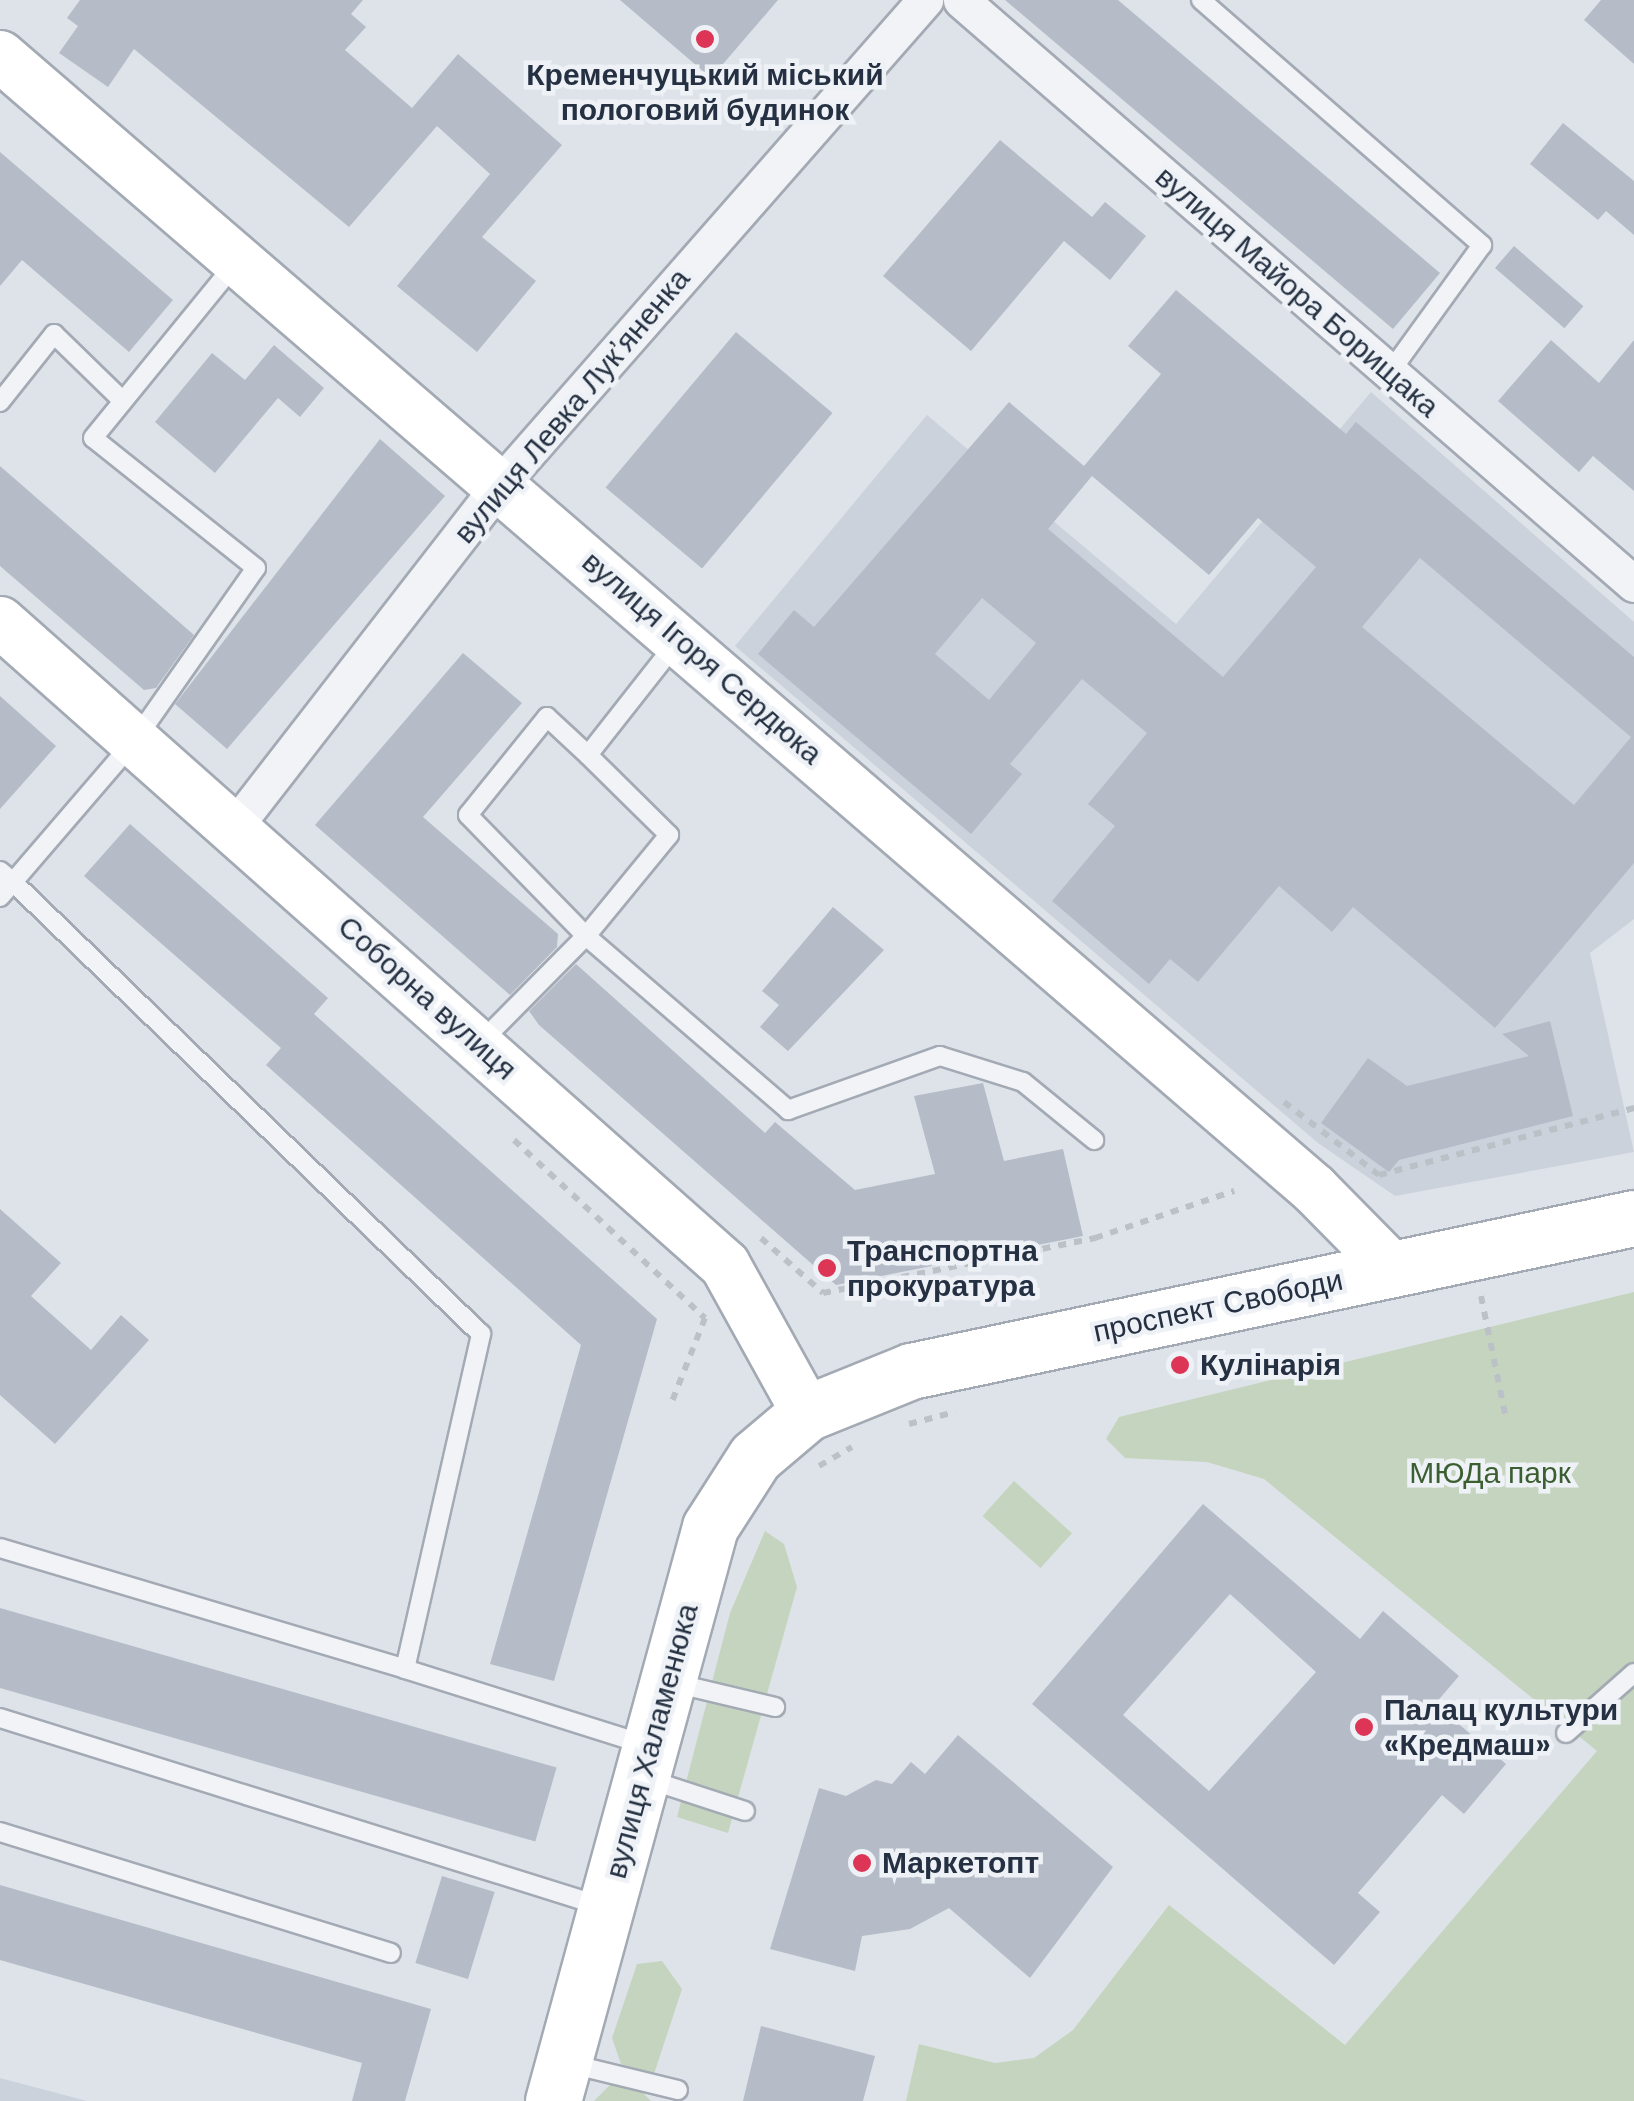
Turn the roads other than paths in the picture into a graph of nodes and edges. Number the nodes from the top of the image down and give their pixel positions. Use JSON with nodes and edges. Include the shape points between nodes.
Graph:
{"nodes":[{"id":1,"x":925,"y":0,"type":"edge"},
{"id":2,"x":961,"y":0,"type":"edge"},
{"id":3,"x":1201,"y":0,"type":"edge"},
{"id":4,"x":0,"y":56,"type":"edge"},
{"id":5,"x":238,"y":260,"type":"junction"},
{"id":6,"x":1390,"y":372,"type":"junction"},
{"id":7,"x":123,"y":401,"type":"junction"},
{"id":8,"x":0,"y":402,"type":"edge"},
{"id":9,"x":501,"y":483,"type":"junction"},
{"id":10,"x":1634,"y":584,"type":"edge"},
{"id":11,"x":0,"y":622,"type":"edge"},
{"id":12,"x":680,"y":638,"type":"junction"},
{"id":13,"x":135,"y":740,"type":"junction"},
{"id":14,"x":588,"y":755,"type":"junction"},
{"id":15,"x":235,"y":826,"type":"junction"},
{"id":16,"x":6,"y":876,"type":"edge"},
{"id":17,"x":0,"y":897,"type":"edge"},
{"id":18,"x":586,"y":936,"type":"junction"},
{"id":19,"x":479,"y":1044,"type":"junction"},
{"id":20,"x":1094,"y":1140,"type":"dead end"},
{"id":21,"x":1634,"y":1218,"type":"edge"},
{"id":22,"x":1394,"y":1270,"type":"junction"},
{"id":23,"x":808,"y":1413,"type":"junction"},
{"id":24,"x":0,"y":1548,"type":"edge"},
{"id":25,"x":406,"y":1670,"type":"junction"},
{"id":26,"x":1634,"y":1673,"type":"edge"},
{"id":27,"x":668,"y":1681,"type":"junction"},
{"id":28,"x":776,"y":1707,"type":"dead end"},
{"id":29,"x":0,"y":1718,"type":"edge"},
{"id":30,"x":1566,"y":1732,"type":"dead end"},
{"id":31,"x":646,"y":1762,"type":"junction"},
{"id":32,"x":745,"y":1811,"type":"dead end"},
{"id":33,"x":0,"y":1832,"type":"edge"},
{"id":34,"x":606,"y":1907,"type":"junction"},
{"id":35,"x":391,"y":1954,"type":"dead end"},
{"id":36,"x":559,"y":2082,"type":"edge"},
{"id":37,"x":678,"y":2090,"type":"dead end"}],
"edges":[{"from":1,"to":9,"type":"street","name":"вулиця Левка Лукʼяненка"},
{"from":2,"to":6,"type":"street","name":"вулиця Майора Борищака"},
{"from":3,"to":6,"type":"lane","via":[[1482,245]]},
{"from":4,"to":5,"type":"street","name":"вулиця Ігоря Сердюка"},
{"from":5,"to":7,"type":"lane"},
{"from":5,"to":9,"type":"street","name":"вулиця Ігоря Сердюка"},
{"from":6,"to":10,"type":"street","name":"вулиця Майора Борищака"},
{"from":7,"to":8,"type":"lane","via":[[54,334]]},
{"from":7,"to":13,"type":"lane","via":[[93,438],[256,568]]},
{"from":9,"to":12,"type":"street","name":"вулиця Ігоря Сердюка"},
{"from":9,"to":15,"type":"street","name":"вулиця Левка Лукʼяненка"},
{"from":11,"to":13,"type":"street","name":"Соборна вулиця"},
{"from":12,"to":14,"type":"lane"},
{"from":12,"to":22,"type":"street","name":"вулиця Ігоря Сердюка","via":[[1314,1189]]},
{"from":13,"to":15,"type":"street","name":"Соборна вулиця"},
{"from":13,"to":16,"type":"lane"},
{"from":14,"to":18,"type":"lane","via":[[669,835]]},
{"from":14,"to":18,"type":"lane","via":[[548,717],[468,815]]},
{"from":15,"to":19,"type":"street","name":"Соборна вулиця"},
{"from":16,"to":17,"type":"lane"},
{"from":16,"to":25,"type":"lane","via":[[482,1334]]},
{"from":18,"to":19,"type":"lane"},
{"from":18,"to":20,"type":"lane","via":[[788,1110],[940,1056],[1023,1082]]},
{"from":19,"to":23,"type":"street","name":"Соборна вулиця","via":[[726,1265]]},
{"from":21,"to":22,"type":"highway","name":"проспект Свободи"},
{"from":22,"to":23,"type":"highway","name":"проспект Свободи","via":[[910,1371]]},
{"from":23,"to":27,"type":"highway","name":"вулиця Халаменюка","via":[[755,1457],[710,1528]]},
{"from":24,"to":25,"type":"lane"},
{"from":25,"to":31,"type":"lane"},
{"from":26,"to":30,"type":"lane"},
{"from":27,"to":28,"type":"lane"},
{"from":27,"to":31,"type":"highway","name":"вулиця Халаменюка"},
{"from":29,"to":34,"type":"lane"},
{"from":31,"to":32,"type":"lane"},
{"from":31,"to":34,"type":"highway","name":"вулиця Халаменюка"},
{"from":33,"to":35,"type":"lane"},
{"from":34,"to":36,"type":"highway","name":"вулиця Халаменюка"},
{"from":36,"to":37,"type":"lane"}]}
